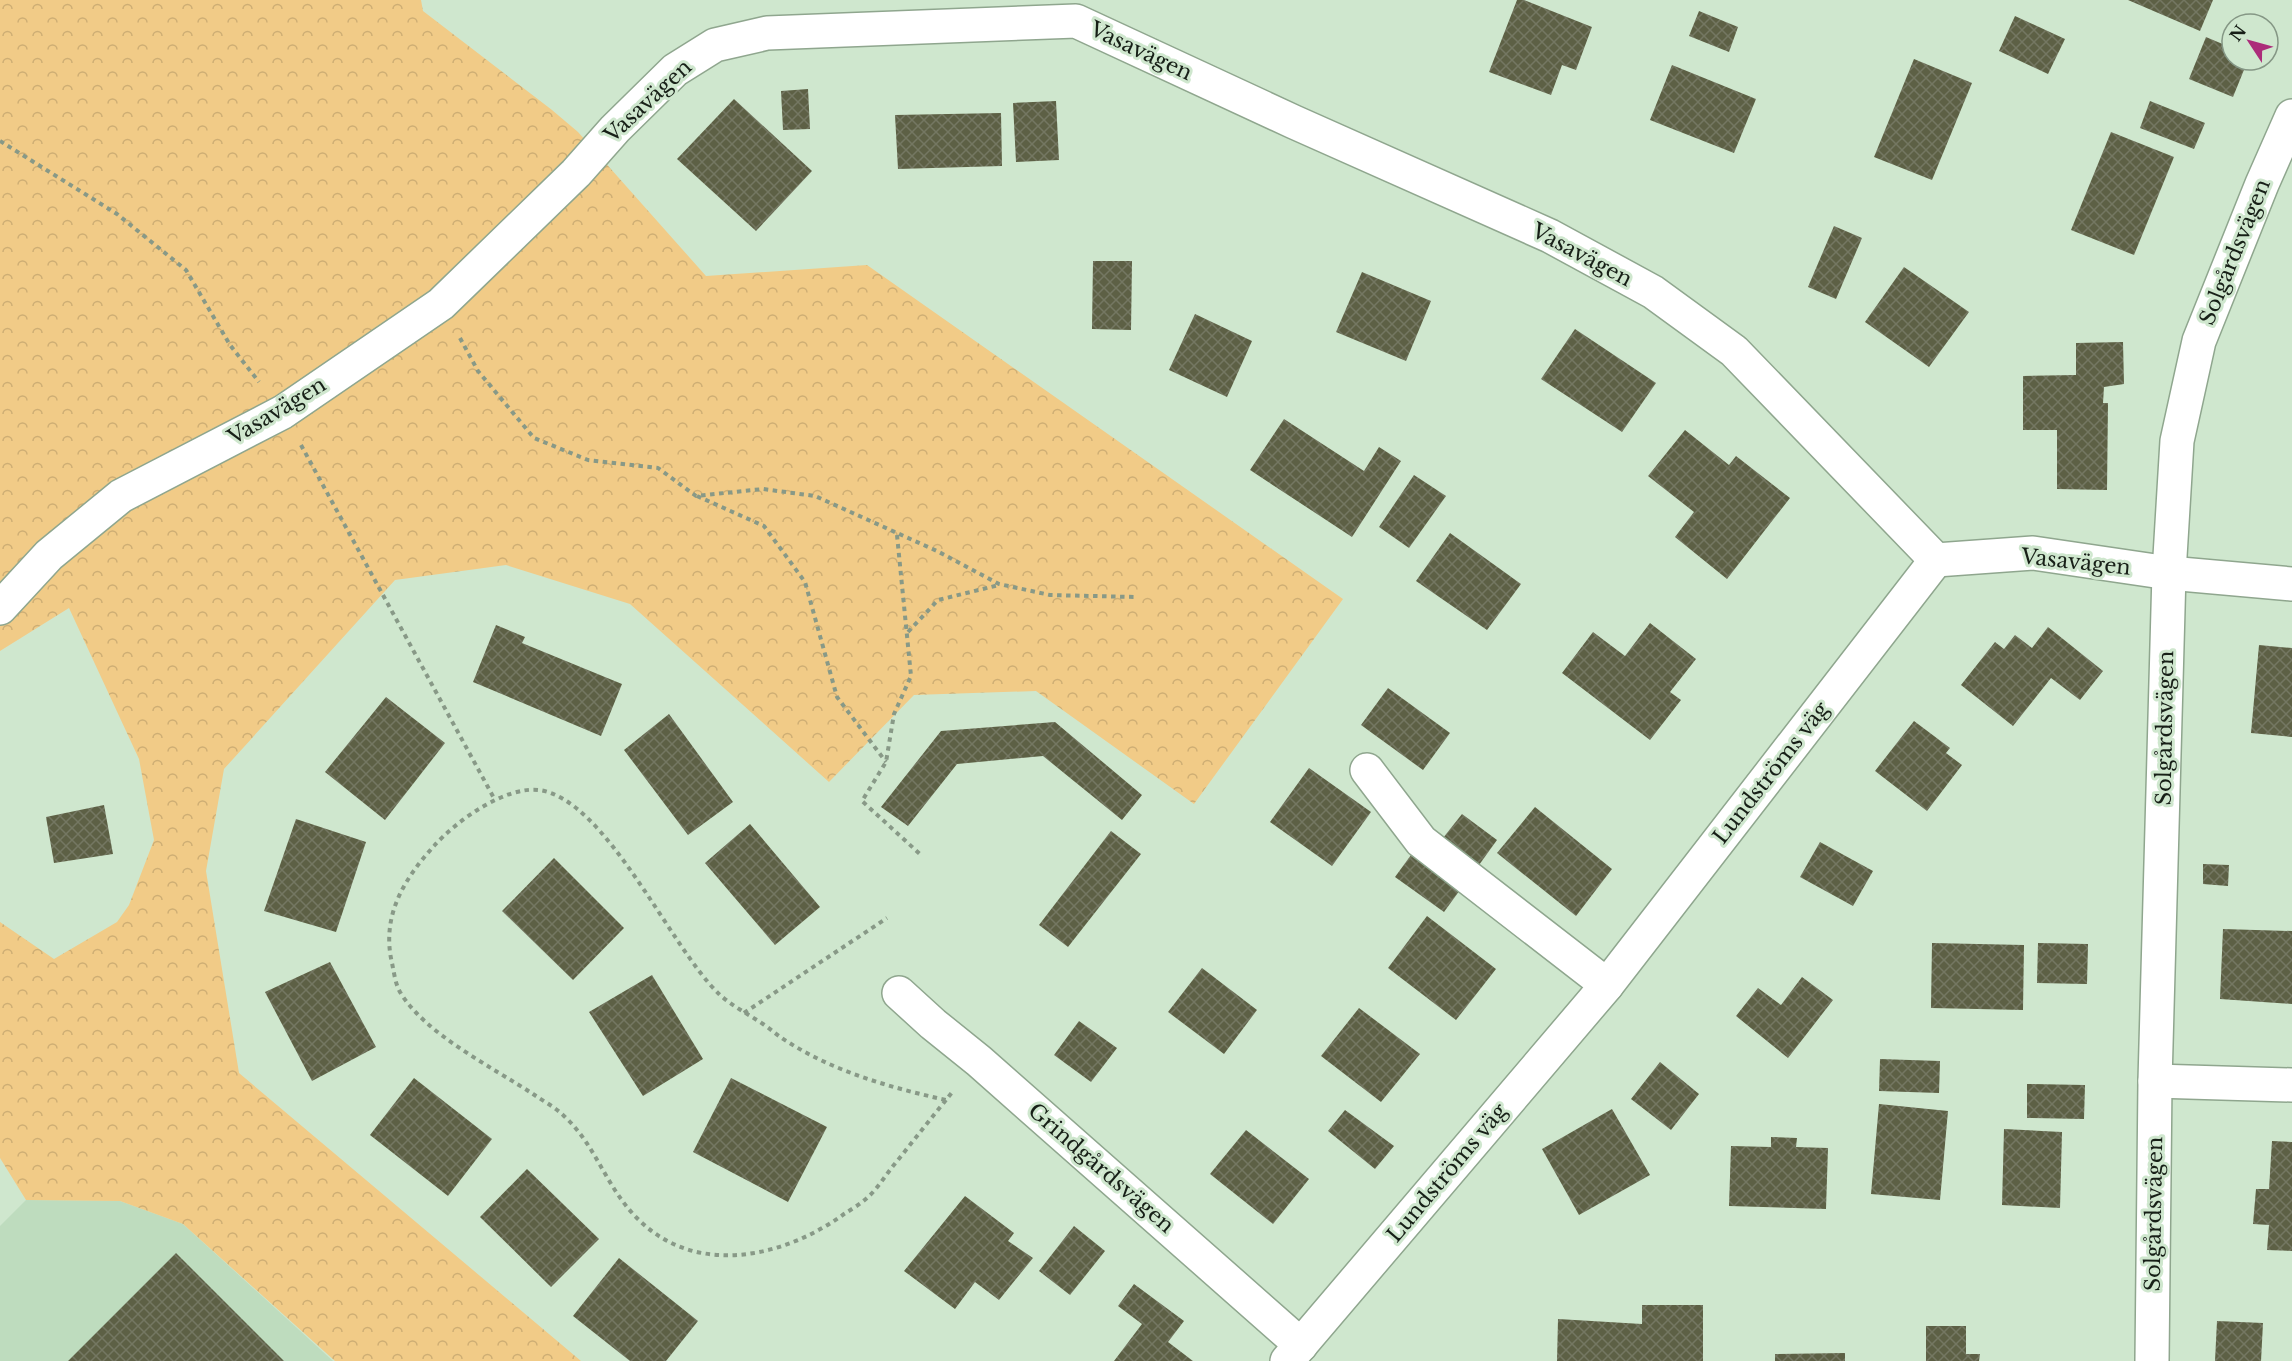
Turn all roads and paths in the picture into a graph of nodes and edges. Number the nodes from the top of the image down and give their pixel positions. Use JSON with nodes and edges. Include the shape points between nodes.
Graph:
{"nodes":[{"id":1,"x":1076,"y":10,"type":"edge"},
{"id":2,"x":2292,"y":116,"type":"edge"},
{"id":3,"x":0,"y":141,"type":"edge"},
{"id":4,"x":441,"y":304,"type":"junction"},
{"id":5,"x":283,"y":412,"type":"junction"},
{"id":6,"x":696,"y":496,"type":"junction"},
{"id":7,"x":897,"y":534,"type":"junction"},
{"id":8,"x":1936,"y":560,"type":"junction"},
{"id":9,"x":2169,"y":573,"type":"junction"},
{"id":10,"x":999,"y":584,"type":"junction"},
{"id":11,"x":2292,"y":584,"type":"edge"},
{"id":12,"x":1135,"y":597,"type":"dead end"},
{"id":13,"x":0,"y":608,"type":"edge"},
{"id":14,"x":908,"y":632,"type":"junction"},
{"id":15,"x":886,"y":762,"type":"junction"},
{"id":16,"x":1367,"y":770,"type":"dead end"},
{"id":17,"x":495,"y":800,"type":"junction"},
{"id":18,"x":921,"y":855,"type":"dead end"},
{"id":19,"x":887,"y":918,"type":"dead end"},
{"id":20,"x":1607,"y":985,"type":"junction"},
{"id":21,"x":899,"y":993,"type":"dead end"},
{"id":22,"x":744,"y":1012,"type":"junction"},
{"id":23,"x":979,"y":1061,"type":"junction"},
{"id":24,"x":2155,"y":1081,"type":"junction"},
{"id":25,"x":2292,"y":1085,"type":"edge"},
{"id":26,"x":946,"y":1100,"type":"junction"},
{"id":27,"x":1294,"y":1353,"type":"edge"},
{"id":28,"x":2152,"y":1361,"type":"edge"}],
"edges":[{"from":1,"to":4,"type":"street","name":"Vasavägen","via":[[767,33],[715,45],[675,70]]},
{"from":1,"to":8,"type":"street","name":"Vasavägen","via":[[1294,122],[1550,236],[1653,292],[1734,351]]},
{"from":2,"to":9,"type":"street","name":"Solgårdsvägen","via":[[2199,341],[2177,441]]},
{"from":3,"to":5,"type":"path","via":[[117,214],[186,270],[230,345]]},
{"from":4,"to":5,"type":"street","name":"Vasavägen"},
{"from":4,"to":6,"type":"path","via":[[478,371],[534,438],[588,460],[658,468]]},
{"from":5,"to":13,"type":"street","name":"Vasavägen","via":[[121,496],[49,555]]},
{"from":5,"to":17,"type":"path"},
{"from":6,"to":7,"type":"path","via":[[763,489],[815,496]]},
{"from":6,"to":15,"type":"path","via":[[764,526],[805,582],[837,697]]},
{"from":7,"to":10,"type":"path"},
{"from":7,"to":14,"type":"path"},
{"from":8,"to":9,"type":"street","name":"Vasavägen","via":[[2033,553]]},
{"from":8,"to":20,"type":"street","name":"Lundströms väg"},
{"from":9,"to":11,"type":"street","name":"Vasavägen"},
{"from":9,"to":24,"type":"street","name":"Solgårdsvägen"},
{"from":10,"to":12,"type":"path","via":[[1050,595]]},
{"from":10,"to":14,"type":"path","via":[[938,600]]},
{"from":14,"to":15,"type":"path","via":[[912,676],[894,714]]},
{"from":15,"to":18,"type":"path","via":[[862,801]]},
{"from":16,"to":20,"type":"street","via":[[1421,841]]},
{"from":17,"to":22,"type":"path","via":[[526,790],[544,791],[566,800],[585,816],[608,839],[701,974],[720,995]]},
{"from":17,"to":26,"type":"path","via":[[440,838],[410,872],[392,910],[388,948],[398,988],[414,1011],[440,1034],[563,1114],[591,1150],[615,1192],[656,1234],[705,1255],[737,1256],[778,1248],[821,1231],[868,1197]]},
{"from":19,"to":22,"type":"path"},
{"from":20,"to":27,"type":"street","name":"Lundströms väg"},
{"from":21,"to":23,"type":"street","name":"Grindgårdsvägen"},
{"from":22,"to":26,"type":"path","via":[[788,1043],[826,1063],[897,1089]]},
{"from":23,"to":26,"type":"path"},
{"from":23,"to":27,"type":"street","name":"Grindgårdsvägen"},
{"from":24,"to":25,"type":"street"},
{"from":24,"to":28,"type":"street","name":"Solgårdsvägen"}]}
